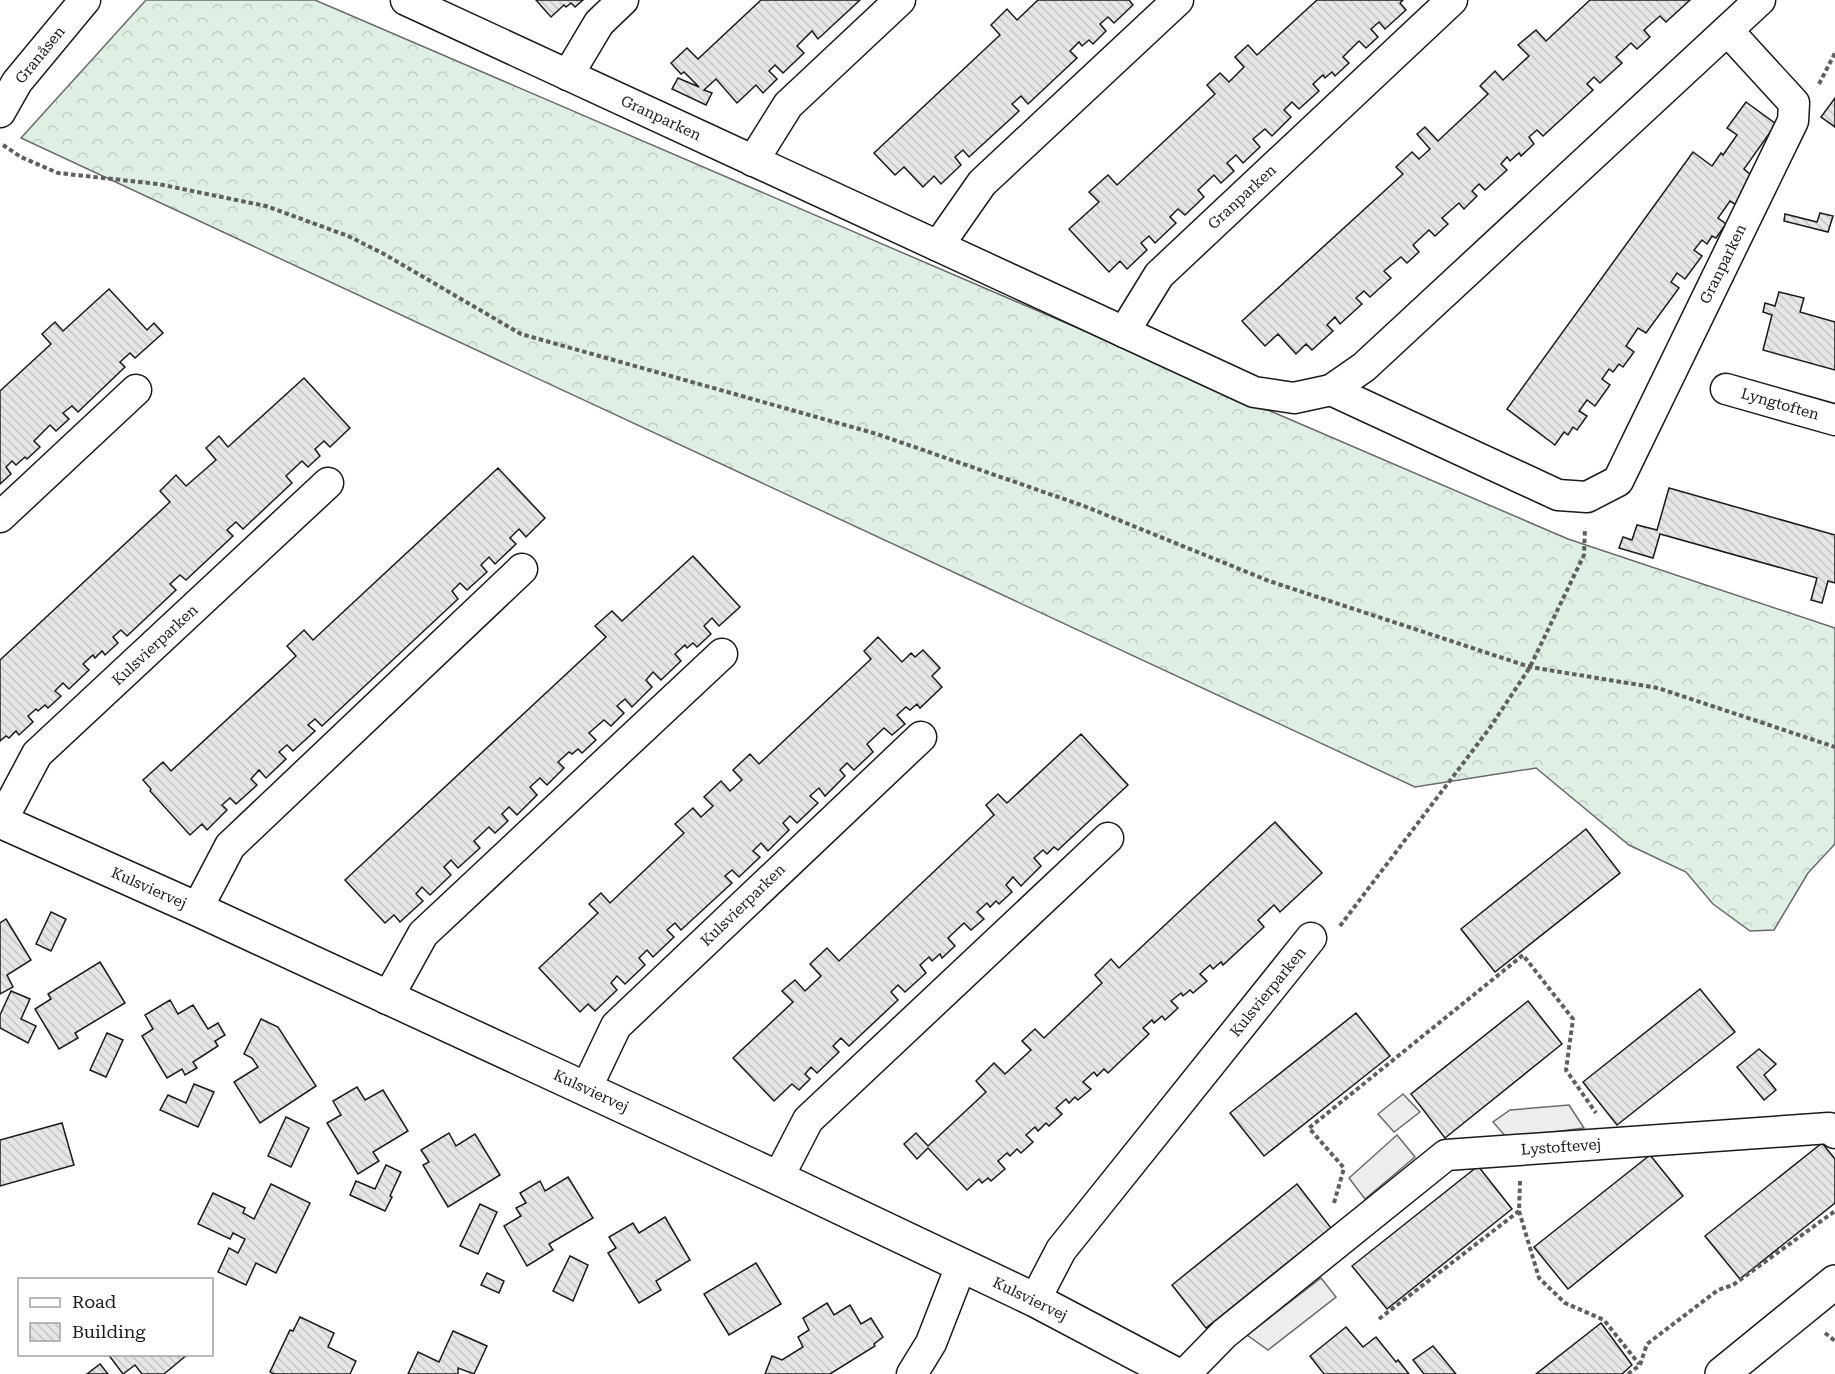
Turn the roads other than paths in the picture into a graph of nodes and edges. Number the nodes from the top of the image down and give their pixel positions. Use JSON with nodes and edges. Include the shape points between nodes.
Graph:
{"nodes":[{"id":1,"x":85,"y":0,"type":"edge"},
{"id":2,"x":406,"y":0,"type":"edge"},
{"id":3,"x":623,"y":0,"type":"edge"},
{"id":4,"x":900,"y":0,"type":"edge"},
{"id":5,"x":1178,"y":0,"type":"edge"},
{"id":6,"x":1452,"y":0,"type":"edge"},
{"id":7,"x":1760,"y":0,"type":"edge"},
{"id":8,"x":1728,"y":31,"type":"junction"},
{"id":9,"x":568,"y":75,"type":"junction"},
{"id":10,"x":0,"y":112,"type":"edge"},
{"id":11,"x":753,"y":160,"type":"junction"},
{"id":12,"x":938,"y":246,"type":"junction"},
{"id":13,"x":1124,"y":332,"type":"junction"},
{"id":14,"x":1726,"y":389,"type":"dead end"},
{"id":15,"x":136,"y":390,"type":"dead end"},
{"id":16,"x":1331,"y":390,"type":"junction"},
{"id":17,"x":1835,"y":420,"type":"edge"},
{"id":18,"x":328,"y":483,"type":"dead end"},
{"id":19,"x":0,"y":517,"type":"edge"},
{"id":20,"x":522,"y":569,"type":"dead end"},
{"id":21,"x":722,"y":654,"type":"dead end"},
{"id":22,"x":921,"y":737,"type":"dead end"},
{"id":23,"x":0,"y":822,"type":"edge"},
{"id":24,"x":1108,"y":838,"type":"dead end"},
{"id":25,"x":197,"y":909,"type":"junction"},
{"id":26,"x":1311,"y":938,"type":"road end"},
{"id":27,"x":387,"y":999,"type":"junction"},
{"id":28,"x":586,"y":1089,"type":"junction"},
{"id":29,"x":1835,"y":1133,"type":"edge"},
{"id":30,"x":778,"y":1178,"type":"junction"},
{"id":31,"x":962,"y":1266,"type":"junction"},
{"id":32,"x":1835,"y":1282,"type":"edge"},
{"id":33,"x":1035,"y":1300,"type":"junction"},
{"id":34,"x":912,"y":1374,"type":"edge"},
{"id":35,"x":1175,"y":1374,"type":"edge"},
{"id":36,"x":1185,"y":1374,"type":"edge"},
{"id":37,"x":1722,"y":1374,"type":"edge"}],
"edges":[{"from":1,"to":10,"type":"street","name":"Granåsen","via":[[17,82]]},
{"from":2,"to":9,"type":"street","name":"Granparken"},
{"from":3,"to":9,"type":"street","via":[[598,23]]},
{"from":4,"to":11,"type":"street","via":[[788,105]]},
{"from":5,"to":12,"type":"street","via":[[982,183]]},
{"from":6,"to":13,"type":"street","name":"Granparken","via":[[1160,275]]},
{"from":7,"to":8,"type":"street","name":"Granparken"},
{"from":8,"to":16,"type":"street","name":"Granparken","via":[[1364,367]]},
{"from":8,"to":16,"type":"street","name":"Granparken","via":[[1794,103],[1793,121],[1617,481],[1587,497],[1558,495]]},
{"from":9,"to":11,"type":"street","name":"Granparken"},
{"from":11,"to":12,"type":"street","name":"Granparken"},
{"from":12,"to":13,"type":"street","name":"Granparken"},
{"from":13,"to":16,"type":"street","name":"Granparken","via":[[1254,392],[1293,398]]},
{"from":14,"to":17,"type":"street","name":"Lyngtoften"},
{"from":15,"to":19,"type":"street"},
{"from":18,"to":23,"type":"street","name":"Kulsvierparken","via":[[37,754]]},
{"from":20,"to":25,"type":"street","via":[[230,846]]},
{"from":21,"to":27,"type":"street","via":[[423,934]]},
{"from":22,"to":28,"type":"street","name":"Kulsvierparken","via":[[616,1026]]},
{"from":23,"to":25,"type":"street","name":"Kulsviervej"},
{"from":24,"to":30,"type":"street","via":[[808,1120]]},
{"from":25,"to":27,"type":"street","name":"Kulsviervej"},
{"from":26,"to":33,"type":"street","name":"Kulsvierparken","via":[[1061,1250]]},
{"from":27,"to":28,"type":"street","name":"Kulsviervej"},
{"from":28,"to":30,"type":"street","name":"Kulsviervej"},
{"from":29,"to":36,"type":"street","name":"Lystoftevej","via":[[1829,1128],[1446,1155],[1224,1334]]},
{"from":30,"to":31,"type":"street","name":"Kulsviervej"},
{"from":31,"to":33,"type":"street","name":"Kulsviervej"},
{"from":31,"to":34,"type":"street","via":[[931,1342]]},
{"from":32,"to":37,"type":"street"},
{"from":33,"to":35,"type":"street","name":"Kulsviervej"}]}
